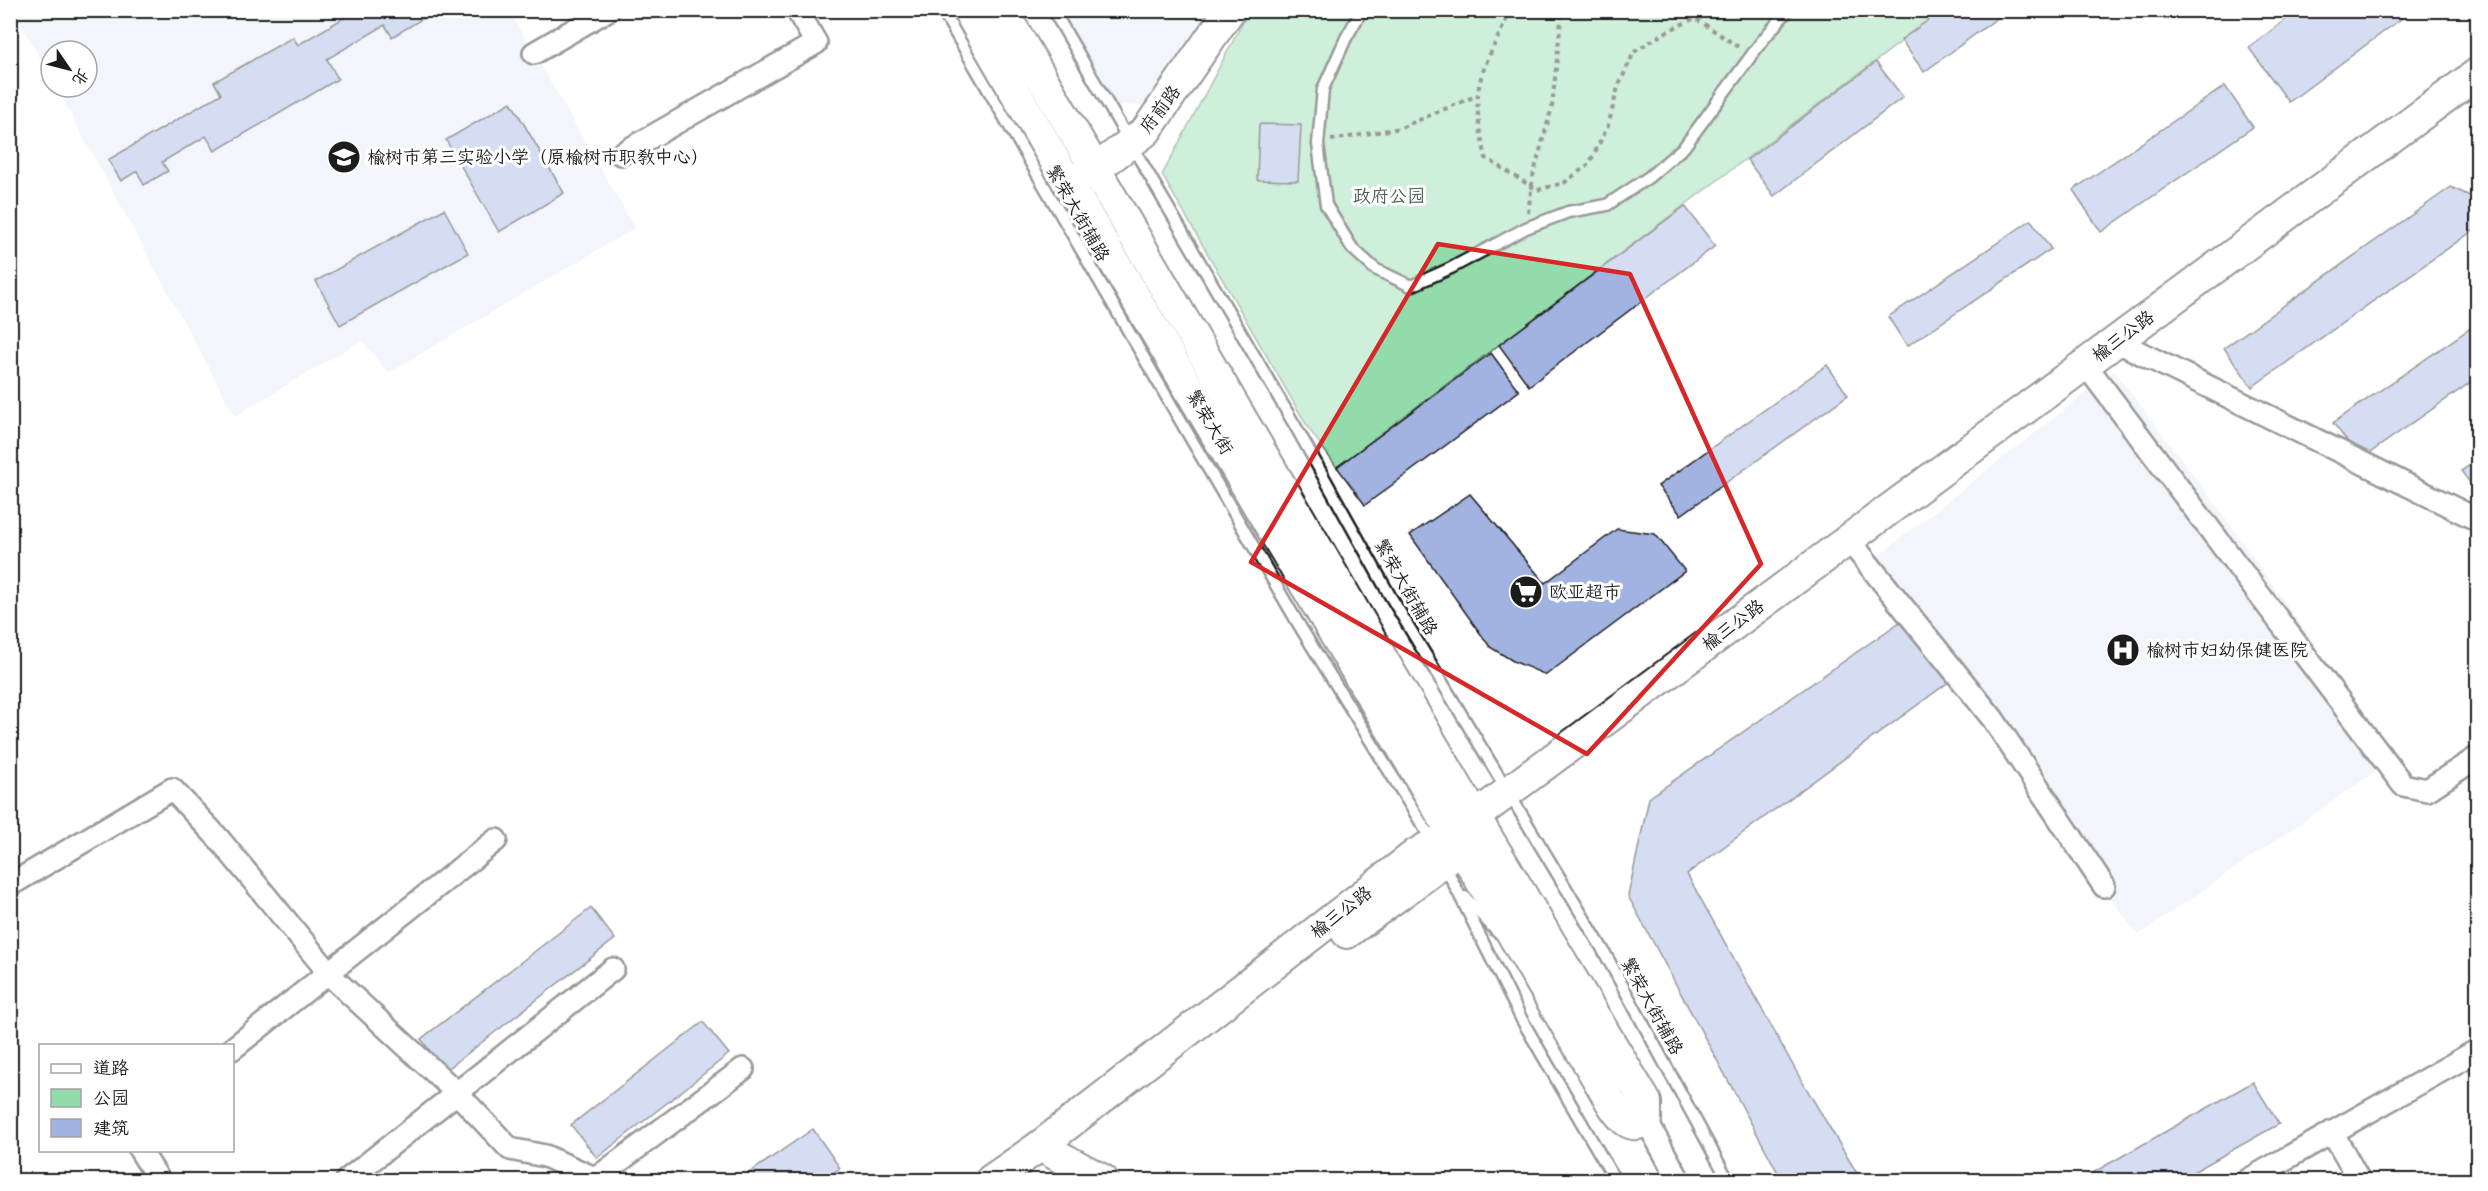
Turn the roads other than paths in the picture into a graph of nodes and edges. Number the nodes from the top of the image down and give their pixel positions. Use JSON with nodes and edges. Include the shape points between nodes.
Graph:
{"nodes":[{"id":1,"x":608,"y":10,"type":"edge"},
{"id":2,"x":797,"y":10,"type":"edge"},
{"id":3,"x":942,"y":10,"type":"edge"},
{"id":4,"x":968,"y":10,"type":"edge"},
{"id":5,"x":1002,"y":10,"type":"edge"},
{"id":6,"x":1053,"y":10,"type":"edge"},
{"id":7,"x":1230,"y":10,"type":"edge"},
{"id":8,"x":1362,"y":10,"type":"edge"},
{"id":9,"x":1788,"y":10,"type":"edge"},
{"id":10,"x":534,"y":53,"type":"dead end"},
{"id":11,"x":2478,"y":73,"type":"edge"},
{"id":12,"x":2478,"y":92,"type":"edge"},
{"id":13,"x":1131,"y":143,"type":"junction"},
{"id":14,"x":621,"y":154,"type":"dead end"},
{"id":15,"x":1080,"y":177,"type":"junction"},
{"id":16,"x":2124,"y":344,"type":"junction"},
{"id":17,"x":2090,"y":369,"type":"junction"},
{"id":18,"x":2478,"y":520,"type":"edge"},
{"id":19,"x":1857,"y":550,"type":"junction"},
{"id":20,"x":2478,"y":758,"type":"edge"},
{"id":21,"x":1514,"y":800,"type":"junction"},
{"id":22,"x":496,"y":840,"type":"dead end"},
{"id":23,"x":1458,"y":846,"type":"junction"},
{"id":24,"x":10,"y":885,"type":"edge"},
{"id":25,"x":2104,"y":886,"type":"dead end"},
{"id":26,"x":613,"y":969,"type":"dead end"},
{"id":27,"x":329,"y":974,"type":"junction"},
{"id":28,"x":1542,"y":982,"type":"junction"},
{"id":29,"x":234,"y":1047,"type":"edge"},
{"id":30,"x":2478,"y":1050,"type":"edge"},
{"id":31,"x":743,"y":1069,"type":"dead end"},
{"id":32,"x":457,"y":1093,"type":"junction"},
{"id":33,"x":1646,"y":1120,"type":"junction"},
{"id":34,"x":2332,"y":1132,"type":"junction"},
{"id":35,"x":1046,"y":1150,"type":"junction"},
{"id":36,"x":141,"y":1152,"type":"edge"},
{"id":37,"x":159,"y":1180,"type":"edge"},
{"id":38,"x":347,"y":1180,"type":"edge"},
{"id":39,"x":597,"y":1180,"type":"edge"},
{"id":40,"x":991,"y":1180,"type":"edge"},
{"id":41,"x":1015,"y":1180,"type":"edge"},
{"id":42,"x":1103,"y":1180,"type":"edge"},
{"id":43,"x":1615,"y":1180,"type":"edge"},
{"id":44,"x":1679,"y":1180,"type":"edge"},
{"id":45,"x":1728,"y":1180,"type":"edge"},
{"id":46,"x":2248,"y":1180,"type":"edge"},
{"id":47,"x":2359,"y":1180,"type":"edge"}],
"edges":[{"from":1,"to":10,"type":"street"},
{"from":2,"to":14,"type":"street","via":[[816,43]]},
{"from":3,"to":23,"type":"lane","name":"繁荣大街辅路","via":[[1299,625]]},
{"from":4,"to":15,"type":"main road","name":"繁荣大街"},
{"from":5,"to":15,"type":"main road","name":"繁荣大街"},
{"from":6,"to":13,"type":"lane","name":"繁荣大街辅路"},
{"from":7,"to":13,"type":"main road","name":"府前路","via":[[1146,132]]},
{"from":8,"to":9,"type":"lane","via":[[1323,89],[1318,144],[1326,205],[1352,248],[1375,269],[1411,286],[1526,228],[1568,212],[1607,205],[1649,177],[1684,147]]},
{"from":11,"to":16,"type":"main road","name":"榆三公路"},
{"from":12,"to":16,"type":"main road","name":"榆三公路"},
{"from":13,"to":15,"type":"main road","name":"府前路"},
{"from":13,"to":21,"type":"lane","name":"繁荣大街辅路","via":[[1389,594]]},
{"from":15,"to":23,"type":"main road","name":"繁荣大街"},
{"from":16,"to":17,"type":"main road","name":"榆三公路"},
{"from":16,"to":18,"type":"street"},
{"from":17,"to":19,"type":"main road","name":"榆三公路"},
{"from":17,"to":20,"type":"street","via":[[2403,785],[2427,790]]},
{"from":17,"to":21,"type":"main road","name":"榆三公路"},
{"from":19,"to":21,"type":"main road","name":"榆三公路"},
{"from":19,"to":25,"type":"street","via":[[1993,719]]},
{"from":21,"to":23,"type":"main road","name":"榆三公路"},
{"from":21,"to":45,"type":"lane","name":"繁荣大街辅路","via":[[1602,948]]},
{"from":22,"to":27,"type":"street"},
{"from":23,"to":28,"type":"main road"},
{"from":23,"to":28,"type":"lane"},
{"from":23,"to":33,"type":"main road","via":[[1647,1102]]},
{"from":23,"to":35,"type":"main road","name":"榆三公路"},
{"from":23,"to":43,"type":"lane","name":"繁荣大街辅路","via":[[1522,1020]]},
{"from":24,"to":27,"type":"street","via":[[172,789],[219,839]]},
{"from":26,"to":32,"type":"street"},
{"from":27,"to":29,"type":"street"},
{"from":27,"to":32,"type":"street"},
{"from":28,"to":33,"type":"main road","via":[[1622,1119],[1632,1124]]},
{"from":30,"to":34,"type":"street"},
{"from":31,"to":39,"type":"street"},
{"from":32,"to":38,"type":"street"},
{"from":32,"to":39,"type":"street","via":[[510,1149],[545,1156]]},
{"from":33,"to":44,"type":"street"},
{"from":34,"to":46,"type":"street"},
{"from":34,"to":47,"type":"street"},
{"from":35,"to":40,"type":"main road","name":"榆三公路"},
{"from":35,"to":41,"type":"main road","name":"榆三公路"},
{"from":35,"to":42,"type":"main road"},
{"from":36,"to":37,"type":"street"}]}
